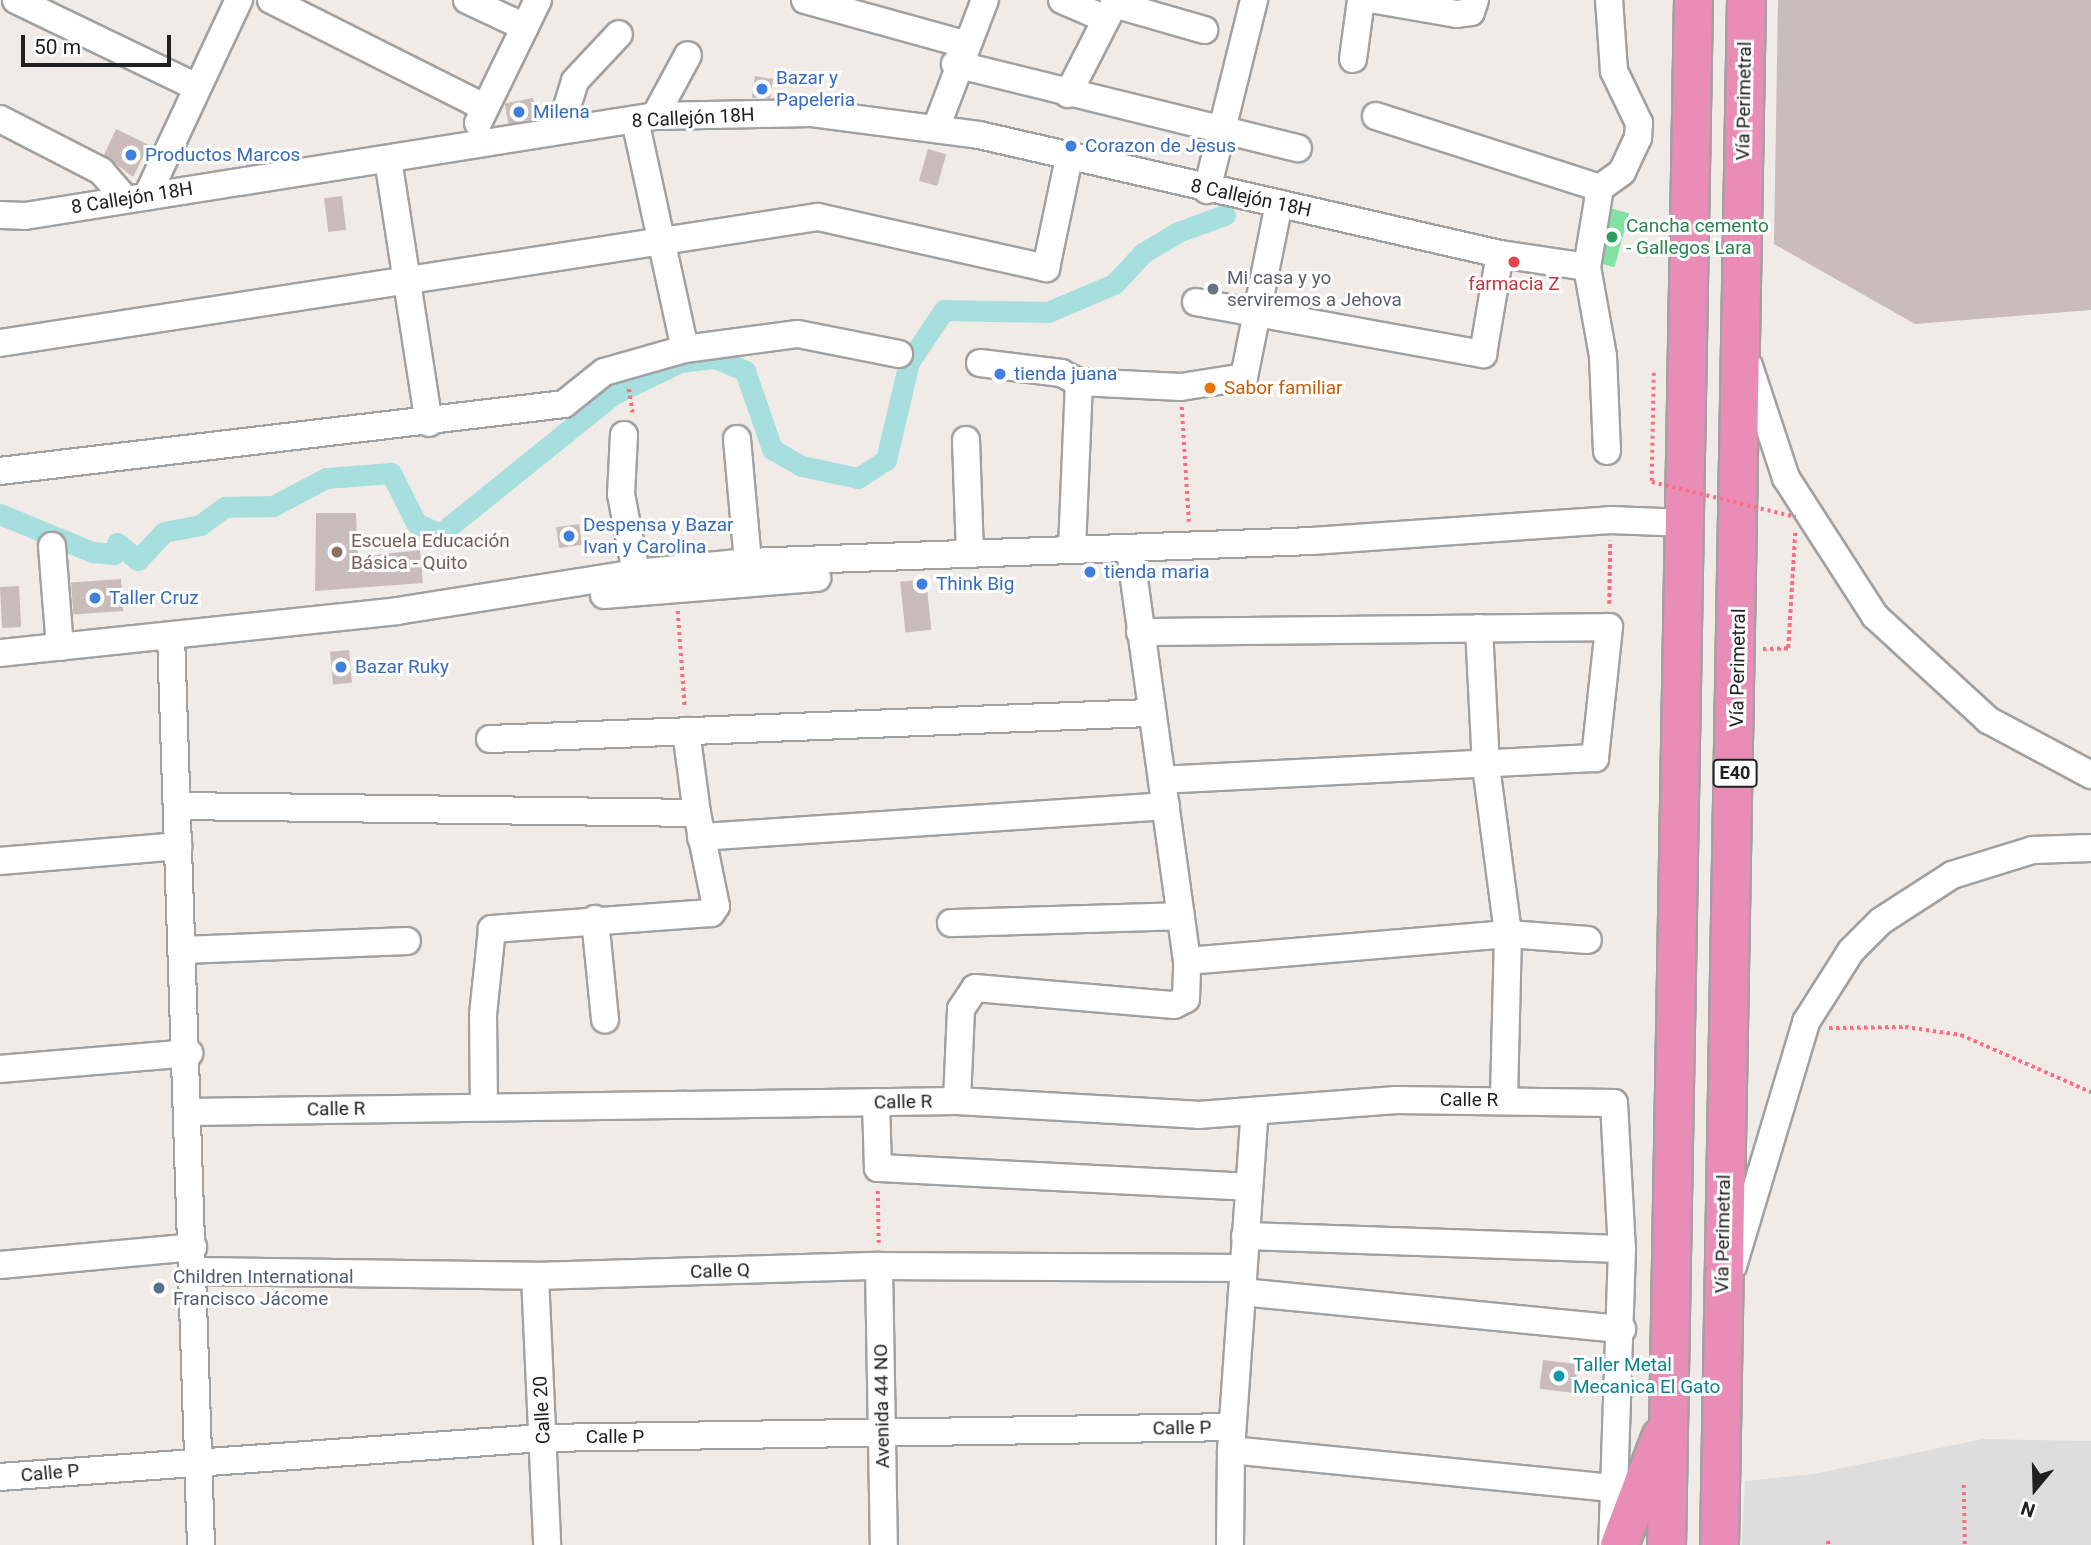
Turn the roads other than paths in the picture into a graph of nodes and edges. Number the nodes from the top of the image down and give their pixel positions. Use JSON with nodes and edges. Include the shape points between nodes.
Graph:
{"nodes":[{"id":1,"x":16,"y":0,"type":"edge"},
{"id":2,"x":239,"y":0,"type":"edge"},
{"id":3,"x":271,"y":0,"type":"edge"},
{"id":4,"x":467,"y":0,"type":"edge"},
{"id":5,"x":538,"y":0,"type":"edge"},
{"id":6,"x":804,"y":0,"type":"edge"},
{"id":7,"x":985,"y":0,"type":"edge"},
{"id":8,"x":1062,"y":0,"type":"edge"},
{"id":9,"x":1254,"y":0,"type":"edge"},
{"id":10,"x":1361,"y":0,"type":"edge"},
{"id":11,"x":1376,"y":0,"type":"edge"},
{"id":12,"x":1475,"y":0,"type":"edge"},
{"id":13,"x":1609,"y":0,"type":"edge"},
{"id":14,"x":1693,"y":0,"type":"edge"},
{"id":15,"x":1746,"y":0,"type":"edge"},
{"id":16,"x":848,"y":4,"type":"edge"},
{"id":17,"x":1112,"y":8,"type":"edge"},
{"id":18,"x":525,"y":27,"type":"junction"},
{"id":19,"x":1203,"y":30,"type":"dead end"},
{"id":20,"x":620,"y":34,"type":"dead end"},
{"id":21,"x":960,"y":54,"type":"junction"},
{"id":22,"x":688,"y":55,"type":"dead end"},
{"id":23,"x":1353,"y":59,"type":"dead end"},
{"id":24,"x":197,"y":87,"type":"junction"},
{"id":25,"x":1068,"y":94,"type":"junction"},
{"id":26,"x":484,"y":107,"type":"junction"},
{"id":27,"x":1376,"y":116,"type":"dead end"},
{"id":28,"x":645,"y":118,"type":"junction"},
{"id":29,"x":0,"y":119,"type":"edge"},
{"id":30,"x":936,"y":128,"type":"junction"},
{"id":31,"x":560,"y":129,"type":"junction"},
{"id":32,"x":1223,"y":131,"type":"junction"},
{"id":33,"x":472,"y":141,"type":"junction"},
{"id":34,"x":1298,"y":148,"type":"dead end"},
{"id":35,"x":1069,"y":158,"type":"junction"},
{"id":36,"x":388,"y":159,"type":"junction"},
{"id":37,"x":1600,"y":188,"type":"junction"},
{"id":38,"x":1207,"y":190,"type":"junction"},
{"id":39,"x":136,"y":197,"type":"junction"},
{"id":40,"x":1279,"y":203,"type":"junction"},
{"id":41,"x":0,"y":215,"type":"edge"},
{"id":42,"x":657,"y":239,"type":"junction"},
{"id":43,"x":1500,"y":254,"type":"junction"},
{"id":44,"x":1587,"y":267,"type":"junction"},
{"id":45,"x":410,"y":279,"type":"junction"},
{"id":46,"x":1741,"y":298,"type":"junction"},
{"id":47,"x":1196,"y":302,"type":"dead end"},
{"id":48,"x":1254,"y":315,"type":"junction"},
{"id":49,"x":0,"y":343,"type":"edge"},
{"id":50,"x":685,"y":349,"type":"junction"},
{"id":51,"x":899,"y":354,"type":"dead end"},
{"id":52,"x":980,"y":363,"type":"dead end"},
{"id":53,"x":1079,"y":382,"type":"junction"},
{"id":54,"x":429,"y":423,"type":"junction"},
{"id":55,"x":624,"y":435,"type":"dead end"},
{"id":56,"x":737,"y":439,"type":"dead end"},
{"id":57,"x":966,"y":440,"type":"dead end"},
{"id":58,"x":1607,"y":451,"type":"dead end"},
{"id":59,"x":0,"y":471,"type":"edge"},
{"id":60,"x":1687,"y":523,"type":"junction"},
{"id":61,"x":1312,"y":541,"type":"junction"},
{"id":62,"x":52,"y":547,"type":"dead end"},
{"id":63,"x":1072,"y":549,"type":"junction"},
{"id":64,"x":970,"y":554,"type":"junction"},
{"id":65,"x":1131,"y":560,"type":"junction"},
{"id":66,"x":748,"y":562,"type":"junction"},
{"id":67,"x":856,"y":568,"type":"junction"},
{"id":68,"x":636,"y":573,"type":"junction"},
{"id":69,"x":397,"y":611,"type":"junction"},
{"id":70,"x":1479,"y":628,"type":"junction"},
{"id":71,"x":1140,"y":632,"type":"junction"},
{"id":72,"x":170,"y":636,"type":"junction"},
{"id":73,"x":60,"y":647,"type":"junction"},
{"id":74,"x":0,"y":653,"type":"edge"},
{"id":75,"x":1150,"y":713,"type":"junction"},
{"id":76,"x":686,"y":731,"type":"junction"},
{"id":77,"x":490,"y":739,"type":"dead end"},
{"id":78,"x":1486,"y":766,"type":"junction"},
{"id":79,"x":2085,"y":772,"type":"edge"},
{"id":80,"x":1164,"y":793,"type":"junction"},
{"id":81,"x":177,"y":806,"type":"junction"},
{"id":82,"x":699,"y":825,"type":"junction"},
{"id":83,"x":178,"y":846,"type":"junction"},
{"id":84,"x":2083,"y":847,"type":"edge"},
{"id":85,"x":0,"y":861,"type":"edge"},
{"id":86,"x":1181,"y":916,"type":"junction"},
{"id":87,"x":595,"y":919,"type":"junction"},
{"id":88,"x":951,"y":923,"type":"dead end"},
{"id":89,"x":1508,"y":934,"type":"junction"},
{"id":90,"x":1588,"y":940,"type":"dead end"},
{"id":91,"x":407,"y":941,"type":"dead end"},
{"id":92,"x":184,"y":950,"type":"junction"},
{"id":93,"x":1187,"y":961,"type":"junction"},
{"id":94,"x":605,"y":1020,"type":"dead end"},
{"id":95,"x":189,"y":1053,"type":"junction"},
{"id":96,"x":0,"y":1069,"type":"edge"},
{"id":97,"x":1504,"y":1100,"type":"junction"},
{"id":98,"x":957,"y":1101,"type":"junction"},
{"id":99,"x":876,"y":1102,"type":"junction"},
{"id":100,"x":484,"y":1105,"type":"junction"},
{"id":101,"x":1255,"y":1111,"type":"junction"},
{"id":102,"x":190,"y":1112,"type":"junction"},
{"id":103,"x":1249,"y":1187,"type":"junction"},
{"id":104,"x":1245,"y":1236,"type":"junction"},
{"id":105,"x":1622,"y":1249,"type":"junction"},
{"id":106,"x":195,"y":1259,"type":"junction"},
{"id":107,"x":0,"y":1265,"type":"edge"},
{"id":108,"x":879,"y":1266,"type":"junction"},
{"id":109,"x":535,"y":1276,"type":"junction"},
{"id":110,"x":1242,"y":1280,"type":"junction"},
{"id":111,"x":1721,"y":1308,"type":"junction"},
{"id":112,"x":1622,"y":1329,"type":"junction"},
{"id":113,"x":1669,"y":1417,"type":"junction"},
{"id":114,"x":882,"y":1435,"type":"junction"},
{"id":115,"x":543,"y":1438,"type":"junction"},
{"id":116,"x":1231,"y":1438,"type":"junction"},
{"id":117,"x":200,"y":1459,"type":"junction"},
{"id":118,"x":0,"y":1477,"type":"edge"},
{"id":119,"x":1614,"y":1488,"type":"junction"},
{"id":120,"x":201,"y":1545,"type":"edge"},
{"id":121,"x":547,"y":1545,"type":"edge"},
{"id":122,"x":884,"y":1545,"type":"edge"},
{"id":123,"x":1230,"y":1545,"type":"edge"},
{"id":124,"x":1612,"y":1545,"type":"edge"},
{"id":125,"x":1619,"y":1545,"type":"edge"},
{"id":126,"x":1666,"y":1545,"type":"edge"},
{"id":127,"x":1718,"y":1545,"type":"edge"}],
"edges":[{"from":1,"to":24,"type":"street"},
{"from":2,"to":24,"type":"street"},
{"from":3,"to":26,"type":"street"},
{"from":4,"to":18,"type":"street"},
{"from":5,"to":18,"type":"street"},
{"from":6,"to":16,"type":"street"},
{"from":7,"to":21,"type":"street"},
{"from":8,"to":17,"type":"street"},
{"from":9,"to":32,"type":"street"},
{"from":10,"to":23,"type":"street"},
{"from":11,"to":12,"type":"street","via":[[1457,14],[1471,12]]},
{"from":13,"to":37,"type":"street","via":[[1614,71],[1639,122],[1638,138],[1622,173]]},
{"from":14,"to":60,"type":"highway"},
{"from":15,"to":46,"type":"highway","name":"Vía Perimetral","number":"E40"},
{"from":16,"to":21,"type":"street"},
{"from":17,"to":19,"type":"street"},
{"from":17,"to":25,"type":"street"},
{"from":18,"to":26,"type":"street"},
{"from":20,"to":31,"type":"street","via":[[575,81]]},
{"from":21,"to":25,"type":"street"},
{"from":21,"to":30,"type":"street"},
{"from":22,"to":28,"type":"street"},
{"from":24,"to":39,"type":"street"},
{"from":25,"to":32,"type":"street"},
{"from":26,"to":33,"type":"street"},
{"from":27,"to":37,"type":"street"},
{"from":28,"to":30,"type":"street","name":"8 Callejón 18H","via":[[812,113]]},
{"from":28,"to":31,"type":"street","name":"8 Callejón 18H"},
{"from":28,"to":42,"type":"street"},
{"from":29,"to":39,"type":"street","via":[[101,171]]},
{"from":30,"to":35,"type":"street","name":"8 Callejón 18H"},
{"from":31,"to":33,"type":"street","name":"8 Callejón 18H"},
{"from":32,"to":34,"type":"street"},
{"from":32,"to":38,"type":"street"},
{"from":33,"to":36,"type":"street","name":"8 Callejón 18H"},
{"from":35,"to":38,"type":"street","name":"8 Callejón 18H"},
{"from":35,"to":42,"type":"street","via":[[1046,268],[818,217]]},
{"from":36,"to":39,"type":"street","name":"8 Callejón 18H"},
{"from":36,"to":45,"type":"street"},
{"from":37,"to":44,"type":"street"},
{"from":38,"to":40,"type":"street","name":"8 Callejón 18H"},
{"from":39,"to":41,"type":"street","name":"8 Callejón 18H"},
{"from":40,"to":43,"type":"street","name":"8 Callejón 18H"},
{"from":40,"to":48,"type":"street"},
{"from":42,"to":45,"type":"street"},
{"from":42,"to":50,"type":"street"},
{"from":43,"to":44,"type":"street","name":"8 Callejón 18H"},
{"from":43,"to":48,"type":"street","via":[[1483,354]]},
{"from":44,"to":58,"type":"street","via":[[1603,356]]},
{"from":45,"to":49,"type":"street"},
{"from":45,"to":54,"type":"street"},
{"from":46,"to":79,"type":"street","via":[[1762,421],[1786,478],[1875,616],[1919,663],[1988,720]]},
{"from":46,"to":111,"type":"highway","name":"Vía Perimetral","number":"E40"},
{"from":47,"to":48,"type":"street"},
{"from":48,"to":53,"type":"street","via":[[1244,377],[1181,387]]},
{"from":50,"to":51,"type":"street","via":[[798,334]]},
{"from":50,"to":54,"type":"street","via":[[604,372],[564,404]]},
{"from":52,"to":53,"type":"street","via":[[1060,373]]},
{"from":53,"to":63,"type":"street"},
{"from":54,"to":59,"type":"street"},
{"from":55,"to":68,"type":"street","via":[[621,494]]},
{"from":56,"to":66,"type":"street"},
{"from":57,"to":64,"type":"street"},
{"from":60,"to":61,"type":"street","via":[[1610,520]]},
{"from":60,"to":113,"type":"highway"},
{"from":61,"to":63,"type":"street"},
{"from":61,"to":65,"type":"street","via":[[1297,550]]},
{"from":62,"to":73,"type":"street"},
{"from":63,"to":64,"type":"street"},
{"from":64,"to":67,"type":"street"},
{"from":65,"to":67,"type":"street"},
{"from":65,"to":71,"type":"street"},
{"from":66,"to":67,"type":"street"},
{"from":66,"to":68,"type":"street"},
{"from":67,"to":69,"type":"street","via":[[426,615]]},
{"from":68,"to":69,"type":"street"},
{"from":69,"to":72,"type":"street"},
{"from":70,"to":71,"type":"street"},
{"from":70,"to":78,"type":"street"},
{"from":70,"to":78,"type":"street","via":[[1609,627],[1595,758]]},
{"from":71,"to":75,"type":"street"},
{"from":72,"to":73,"type":"street"},
{"from":72,"to":81,"type":"street"},
{"from":73,"to":74,"type":"street"},
{"from":75,"to":76,"type":"street"},
{"from":75,"to":80,"type":"street"},
{"from":76,"to":77,"type":"street"},
{"from":76,"to":82,"type":"street"},
{"from":78,"to":80,"type":"street"},
{"from":78,"to":89,"type":"street"},
{"from":80,"to":82,"type":"street"},
{"from":80,"to":86,"type":"street"},
{"from":81,"to":82,"type":"street"},
{"from":81,"to":83,"type":"street"},
{"from":82,"to":87,"type":"street","via":[[716,906],[711,913]]},
{"from":83,"to":85,"type":"street"},
{"from":83,"to":92,"type":"street"},
{"from":84,"to":111,"type":"street","via":[[1991,860],[1952,874],[1898,908],[1851,951],[1826,985],[1792,1062]]},
{"from":86,"to":88,"type":"street"},
{"from":86,"to":93,"type":"street"},
{"from":87,"to":94,"type":"street"},
{"from":87,"to":100,"type":"street","via":[[492,929],[483,1014]]},
{"from":89,"to":90,"type":"street"},
{"from":89,"to":93,"type":"street"},
{"from":89,"to":97,"type":"street"},
{"from":91,"to":92,"type":"street"},
{"from":92,"to":95,"type":"street"},
{"from":93,"to":98,"type":"street","via":[[1186,999],[1174,1005],[975,988],[961,1009]]},
{"from":95,"to":96,"type":"street"},
{"from":95,"to":102,"type":"street"},
{"from":97,"to":101,"type":"street","name":"Calle R"},
{"from":97,"to":105,"type":"street","name":"Calle R","via":[[1614,1103]]},
{"from":98,"to":99,"type":"street","name":"Calle R"},
{"from":98,"to":101,"type":"street","name":"Calle R","via":[[1198,1115]]},
{"from":99,"to":100,"type":"street","name":"Calle R"},
{"from":99,"to":103,"type":"street","via":[[878,1168]]},
{"from":100,"to":102,"type":"street","name":"Calle R"},
{"from":101,"to":103,"type":"street"},
{"from":102,"to":106,"type":"street"},
{"from":103,"to":104,"type":"street"},
{"from":104,"to":105,"type":"street"},
{"from":104,"to":110,"type":"street"},
{"from":105,"to":112,"type":"street"},
{"from":106,"to":107,"type":"street","name":"Calle Q"},
{"from":106,"to":109,"type":"street","name":"Calle Q"},
{"from":106,"to":117,"type":"street"},
{"from":108,"to":109,"type":"street","name":"Calle Q"},
{"from":108,"to":110,"type":"street","name":"Calle Q"},
{"from":108,"to":114,"type":"street","name":"Avenida 44 NO"},
{"from":109,"to":115,"type":"street","name":"Calle 20"},
{"from":110,"to":112,"type":"street","name":"Calle Q"},
{"from":110,"to":116,"type":"street"},
{"from":111,"to":127,"type":"highway","name":"Vía Perimetral","number":"E40"},
{"from":112,"to":119,"type":"street"},
{"from":113,"to":125,"type":"highway"},
{"from":113,"to":126,"type":"highway"},
{"from":114,"to":115,"type":"street","name":"Calle P"},
{"from":114,"to":116,"type":"street","name":"Calle P"},
{"from":114,"to":122,"type":"street","name":"Avenida 44 NO"},
{"from":115,"to":117,"type":"street","name":"Calle P"},
{"from":115,"to":121,"type":"street","name":"Calle 20"},
{"from":116,"to":119,"type":"street","name":"Calle P"},
{"from":116,"to":123,"type":"street"},
{"from":117,"to":118,"type":"street","name":"Calle P"},
{"from":117,"to":120,"type":"street"},
{"from":119,"to":124,"type":"street"}]}
